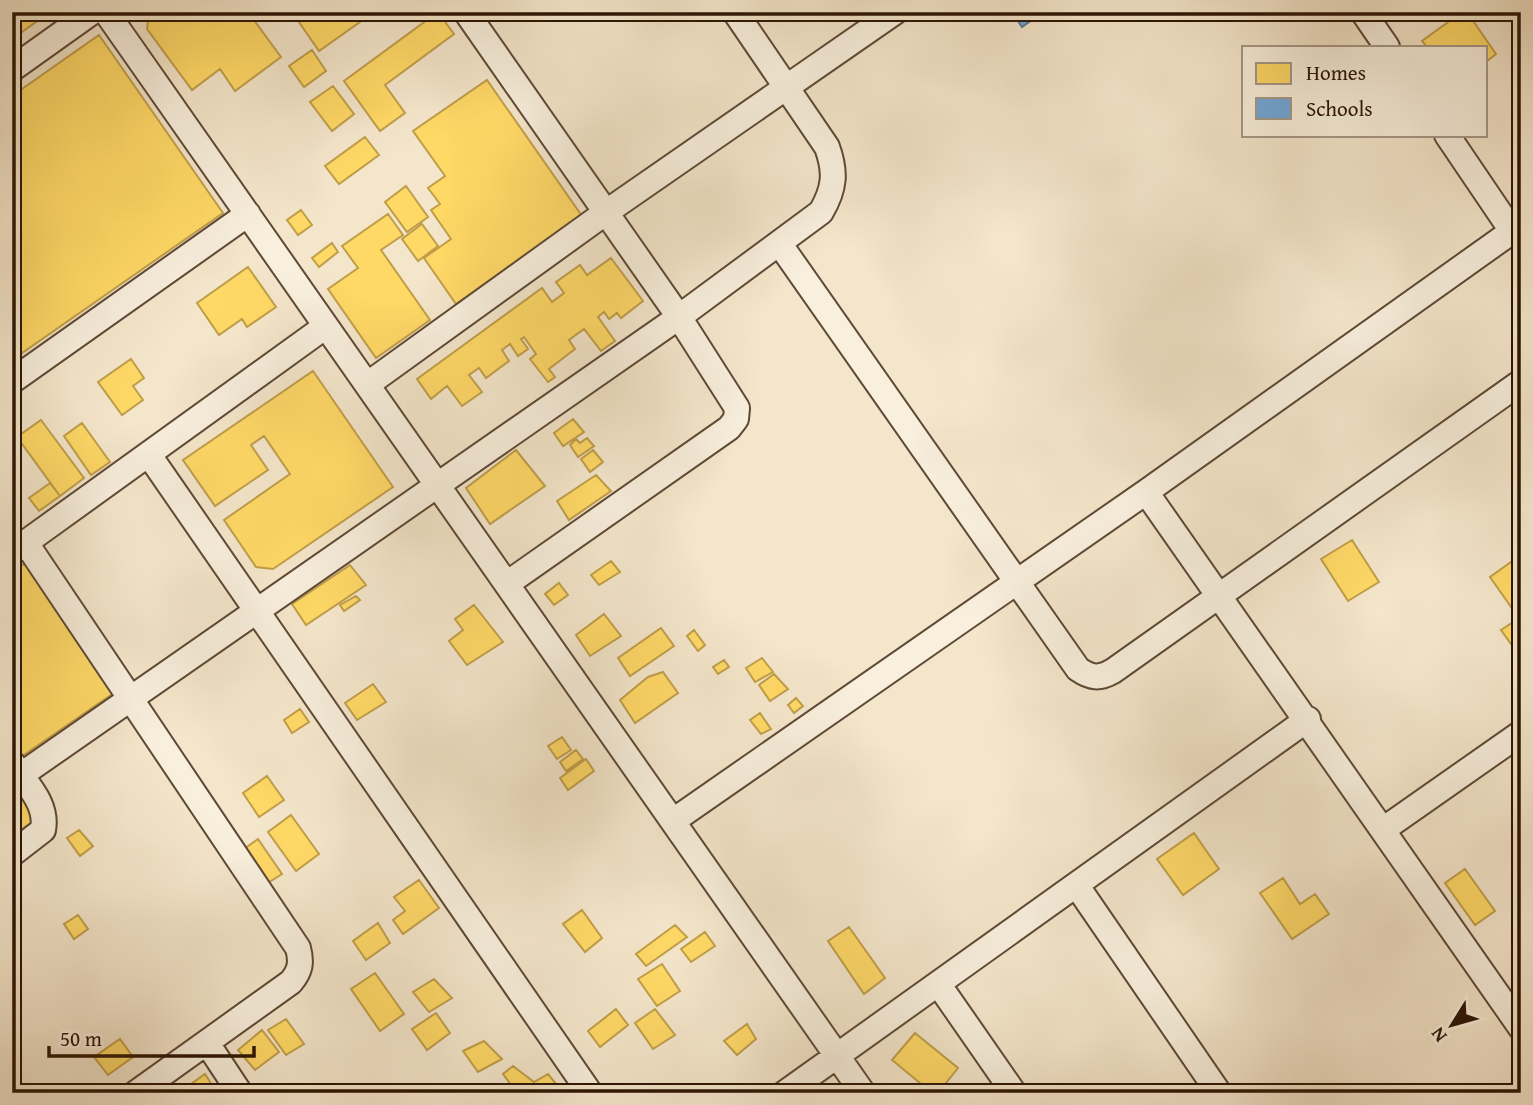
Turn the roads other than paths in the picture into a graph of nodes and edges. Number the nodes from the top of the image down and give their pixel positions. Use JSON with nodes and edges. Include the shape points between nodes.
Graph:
{"nodes":[{"id":1,"x":92,"y":12,"type":"edge"},
{"id":2,"x":106,"y":12,"type":"edge"},
{"id":3,"x":466,"y":12,"type":"edge"},
{"id":4,"x":734,"y":12,"type":"edge"},
{"id":5,"x":895,"y":12,"type":"edge"},
{"id":6,"x":1363,"y":12,"type":"edge"},
{"id":7,"x":1386,"y":46,"type":"edge"},
{"id":8,"x":12,"y":69,"type":"edge"},
{"id":9,"x":788,"y":86,"type":"junction"},
{"id":10,"x":1448,"y":136,"type":"edge"},
{"id":11,"x":605,"y":213,"type":"junction"},
{"id":12,"x":248,"y":214,"type":"junction"},
{"id":13,"x":1517,"y":228,"type":"edge"},
{"id":14,"x":779,"y":243,"type":"junction"},
{"id":15,"x":679,"y":317,"type":"junction"},
{"id":16,"x":326,"y":326,"type":"junction"},
{"id":17,"x":12,"y":381,"type":"edge"},
{"id":18,"x":1521,"y":382,"type":"edge"},
{"id":19,"x":368,"y":384,"type":"junction"},
{"id":20,"x":149,"y":455,"type":"junction"},
{"id":21,"x":437,"y":482,"type":"junction"},
{"id":22,"x":1146,"y":492,"type":"junction"},
{"id":23,"x":19,"y":548,"type":"edge"},
{"id":24,"x":1018,"y":581,"type":"junction"},
{"id":25,"x":508,"y":583,"type":"junction"},
{"id":26,"x":1219,"y":596,"type":"junction"},
{"id":27,"x":256,"y":611,"type":"junction"},
{"id":28,"x":131,"y":698,"type":"junction"},
{"id":29,"x":1308,"y":719,"type":"junction"},
{"id":30,"x":1521,"y":733,"type":"edge"},
{"id":31,"x":17,"y":769,"type":"edge"},
{"id":32,"x":673,"y":821,"type":"junction"},
{"id":33,"x":1384,"y":829,"type":"junction"},
{"id":34,"x":12,"y":853,"type":"edge"},
{"id":35,"x":1077,"y":886,"type":"junction"},
{"id":36,"x":939,"y":985,"type":"junction"},
{"id":37,"x":1521,"y":1028,"type":"edge"},
{"id":38,"x":206,"y":1044,"type":"junction"},
{"id":39,"x":838,"y":1056,"type":"junction"},
{"id":40,"x":136,"y":1093,"type":"edge"},
{"id":41,"x":240,"y":1093,"type":"edge"},
{"id":42,"x":590,"y":1093,"type":"edge"},
{"id":43,"x":785,"y":1093,"type":"edge"},
{"id":44,"x":863,"y":1093,"type":"edge"},
{"id":45,"x":1014,"y":1093,"type":"edge"},
{"id":46,"x":1219,"y":1093,"type":"edge"}],
"edges":[{"from":1,"to":8,"type":"street"},
{"from":2,"to":12,"type":"street"},
{"from":3,"to":11,"type":"street"},
{"from":4,"to":9,"type":"street"},
{"from":5,"to":9,"type":"street"},
{"from":6,"to":7,"type":"street"},
{"from":9,"to":11,"type":"street"},
{"from":9,"to":14,"type":"street","via":[[827,147],[835,168],[833,192],[821,212]]},
{"from":10,"to":13,"type":"street"},
{"from":11,"to":15,"type":"street"},
{"from":11,"to":19,"type":"street"},
{"from":12,"to":16,"type":"street"},
{"from":12,"to":17,"type":"street"},
{"from":13,"to":22,"type":"street"},
{"from":14,"to":15,"type":"street"},
{"from":14,"to":24,"type":"street"},
{"from":15,"to":21,"type":"street"},
{"from":15,"to":25,"type":"street","via":[[734,398],[736,419]]},
{"from":16,"to":19,"type":"street"},
{"from":16,"to":20,"type":"street"},
{"from":18,"to":26,"type":"street"},
{"from":19,"to":21,"type":"street"},
{"from":20,"to":23,"type":"street"},
{"from":20,"to":27,"type":"street"},
{"from":21,"to":25,"type":"street"},
{"from":21,"to":27,"type":"street"},
{"from":22,"to":24,"type":"street"},
{"from":22,"to":26,"type":"street"},
{"from":23,"to":28,"type":"street"},
{"from":24,"to":26,"type":"street","via":[[1078,669],[1090,677],[1113,671]]},
{"from":24,"to":32,"type":"street"},
{"from":25,"to":32,"type":"street"},
{"from":26,"to":29,"type":"street"},
{"from":27,"to":28,"type":"street"},
{"from":27,"to":42,"type":"street"},
{"from":28,"to":31,"type":"street"},
{"from":28,"to":38,"type":"street","via":[[298,948],[301,961],[291,982]]},
{"from":29,"to":33,"type":"street"},
{"from":29,"to":35,"type":"street"},
{"from":30,"to":33,"type":"street"},
{"from":31,"to":34,"type":"street","via":[[46,818],[43,830]]},
{"from":32,"to":39,"type":"street"},
{"from":33,"to":37,"type":"street"},
{"from":35,"to":36,"type":"street"},
{"from":35,"to":46,"type":"street"},
{"from":36,"to":39,"type":"street"},
{"from":36,"to":45,"type":"street"},
{"from":38,"to":40,"type":"street"},
{"from":38,"to":41,"type":"street"},
{"from":39,"to":43,"type":"street"},
{"from":39,"to":44,"type":"street"}]}
